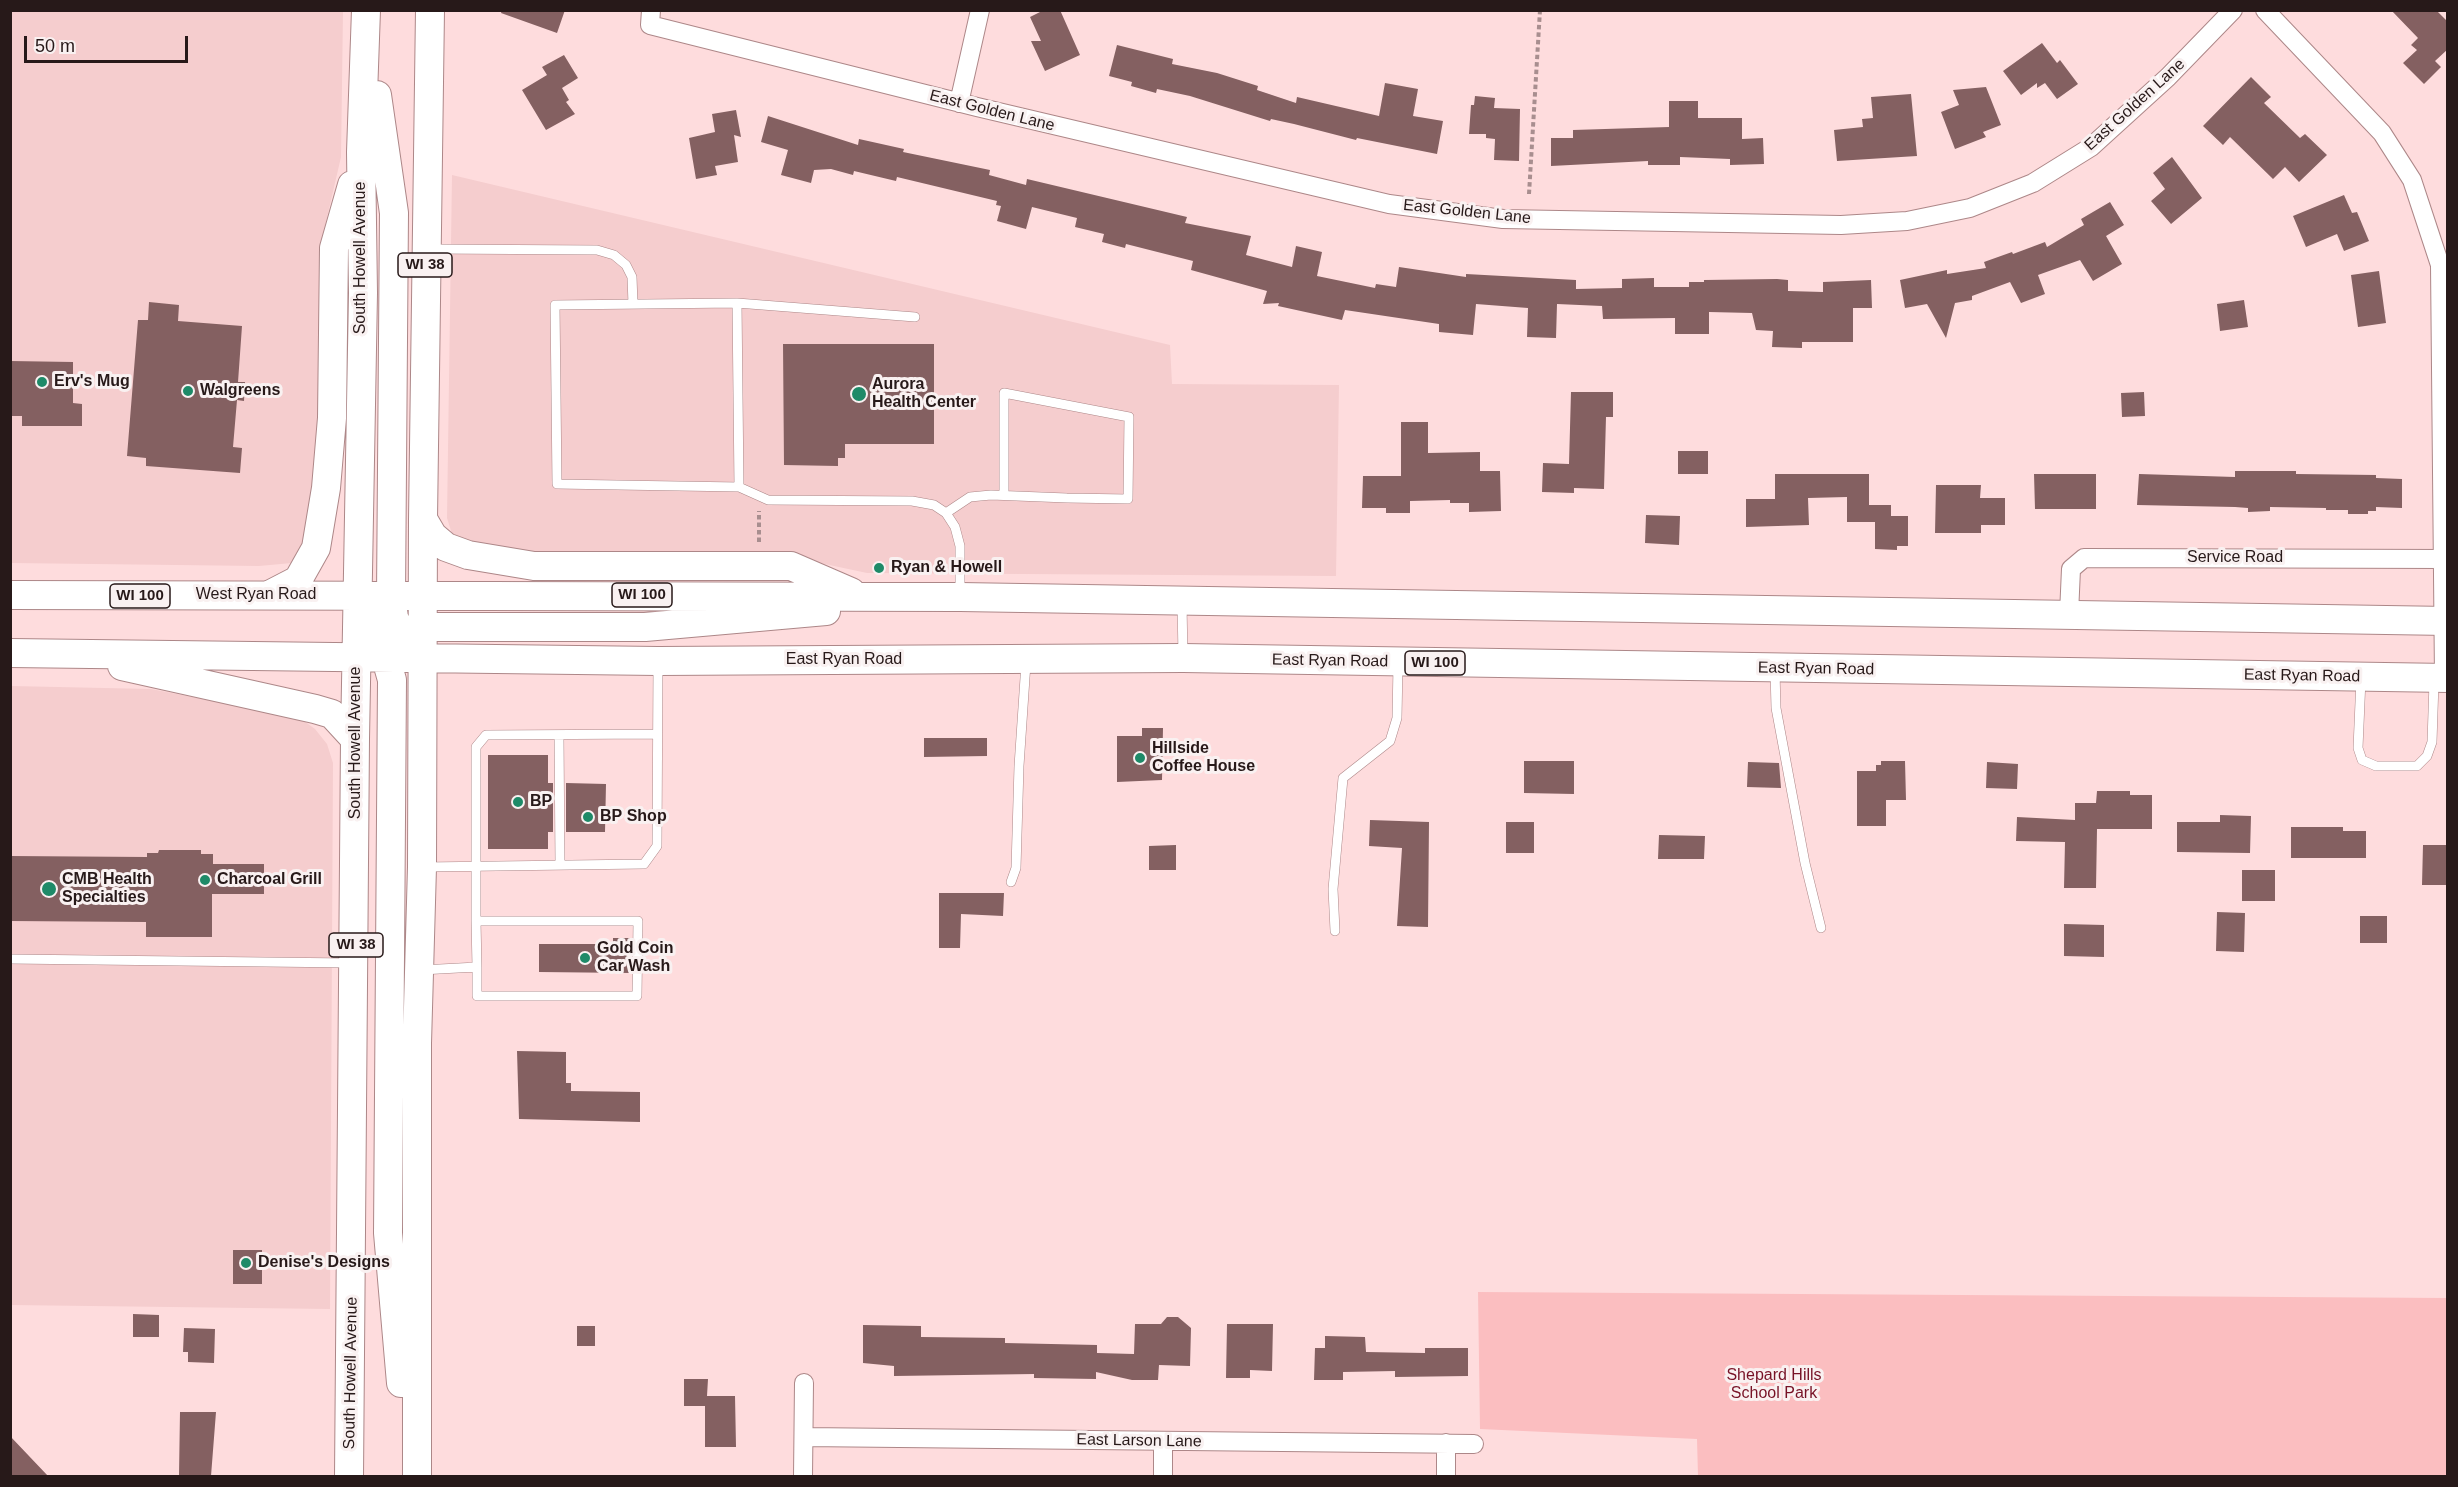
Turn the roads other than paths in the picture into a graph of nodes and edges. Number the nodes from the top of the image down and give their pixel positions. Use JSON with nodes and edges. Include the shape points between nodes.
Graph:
{"nodes":[{"id":1,"x":430,"y":10,"type":"edge"},
{"id":2,"x":980,"y":10,"type":"edge"},
{"id":3,"x":2233,"y":10,"type":"edge"},
{"id":4,"x":2265,"y":10,"type":"edge"},
{"id":5,"x":366,"y":14,"type":"edge"},
{"id":6,"x":650,"y":18,"type":"edge"},
{"id":7,"x":958,"y":103,"type":"junction"},
{"id":8,"x":361,"y":152,"type":"junction"},
{"id":9,"x":426,"y":249,"type":"junction"},
{"id":10,"x":737,"y":303,"type":"junction"},
{"id":11,"x":633,"y":304,"type":"junction"},
{"id":12,"x":915,"y":317,"type":"dead end"},
{"id":13,"x":739,"y":487,"type":"junction"},
{"id":14,"x":1004,"y":495,"type":"junction"},
{"id":15,"x":946,"y":513,"type":"junction"},
{"id":16,"x":423,"y":519,"type":"junction"},
{"id":17,"x":2446,"y":559,"type":"edge"},
{"id":18,"x":423,"y":594,"type":"junction"},
{"id":19,"x":269,"y":595,"type":"junction"},
{"id":20,"x":358,"y":595,"type":"junction"},
{"id":21,"x":391,"y":595,"type":"junction"},
{"id":22,"x":10,"y":596,"type":"edge"},
{"id":23,"x":861,"y":596,"type":"junction"},
{"id":24,"x":897,"y":597,"type":"junction"},
{"id":25,"x":960,"y":597,"type":"junction"},
{"id":26,"x":1182,"y":602,"type":"junction"},
{"id":27,"x":2069,"y":614,"type":"junction"},
{"id":28,"x":2446,"y":621,"type":"edge"},
{"id":29,"x":398,"y":639,"type":"junction"},
{"id":30,"x":10,"y":652,"type":"edge"},
{"id":31,"x":61,"y":653,"type":"junction"},
{"id":32,"x":423,"y":657,"type":"junction"},
{"id":33,"x":357,"y":658,"type":"junction"},
{"id":34,"x":1183,"y":658,"type":"junction"},
{"id":35,"x":1027,"y":659,"type":"junction"},
{"id":36,"x":658,"y":661,"type":"junction"},
{"id":37,"x":1398,"y":662,"type":"junction"},
{"id":38,"x":1775,"y":669,"type":"junction"},
{"id":39,"x":2361,"y":677,"type":"junction"},
{"id":40,"x":2442,"y":678,"type":"edge"},
{"id":41,"x":657,"y":734,"type":"junction"},
{"id":42,"x":559,"y":735,"type":"junction"},
{"id":43,"x":355,"y":739,"type":"junction"},
{"id":44,"x":560,"y":865,"type":"junction"},
{"id":45,"x":476,"y":866,"type":"junction"},
{"id":46,"x":422,"y":867,"type":"junction"},
{"id":47,"x":1011,"y":882,"type":"dead end"},
{"id":48,"x":476,"y":921,"type":"junction"},
{"id":49,"x":1821,"y":928,"type":"dead end"},
{"id":50,"x":1335,"y":931,"type":"dead end"},
{"id":51,"x":10,"y":959,"type":"edge"},
{"id":52,"x":356,"y":963,"type":"junction"},
{"id":53,"x":477,"y":967,"type":"junction"},
{"id":54,"x":419,"y":970,"type":"junction"},
{"id":55,"x":804,"y":1383,"type":"dead end"},
{"id":56,"x":804,"y":1437,"type":"junction"},
{"id":57,"x":1163,"y":1442,"type":"junction"},
{"id":58,"x":1446,"y":1443,"type":"junction"},
{"id":59,"x":1474,"y":1444,"type":"dead end"},
{"id":60,"x":349,"y":1476,"type":"edge"},
{"id":61,"x":412,"y":1476,"type":"edge"},
{"id":62,"x":417,"y":1476,"type":"edge"},
{"id":63,"x":803,"y":1476,"type":"edge"},
{"id":64,"x":1163,"y":1476,"type":"edge"},
{"id":65,"x":1446,"y":1476,"type":"edge"}],
"edges":[{"from":1,"to":9,"type":"main road","number":"WI 38"},
{"from":2,"to":7,"type":"street"},
{"from":3,"to":7,"type":"street","name":"East Golden Lane","via":[[2168,77],[2091,147],[2033,183],[1970,208],[1907,221],[1841,225],[1503,219],[1389,204]]},
{"from":4,"to":17,"type":"street","via":[[2382,133],[2412,180],[2440,265]]},
{"from":5,"to":8,"type":"main road","name":"South Howell Avenue","number":"WI 38"},
{"from":5,"to":21,"type":"main road","via":[[393,213]]},
{"from":6,"to":7,"type":"street","name":"East Golden Lane"},
{"from":8,"to":19,"type":"main road","via":[[334,248],[332,418],[316,548],[298,580]]},
{"from":8,"to":20,"type":"main road","name":"South Howell Avenue","number":"WI 38"},
{"from":9,"to":11,"type":"lane","via":[[597,249],[626,265],[632,277]]},
{"from":9,"to":16,"type":"main road","number":"WI 38"},
{"from":10,"to":11,"type":"lane"},
{"from":10,"to":12,"type":"lane"},
{"from":10,"to":13,"type":"lane"},
{"from":11,"to":13,"type":"lane","via":[[555,305],[557,484]]},
{"from":13,"to":15,"type":"lane","via":[[764,498],[912,501],[933,505]]},
{"from":14,"to":14,"type":"lane","via":[[1128,499],[1129,417],[1004,393]]},
{"from":14,"to":15,"type":"lane","via":[[970,497]]},
{"from":15,"to":25,"type":"lane","via":[[960,546]]},
{"from":16,"to":18,"type":"main road","number":"WI 38"},
{"from":16,"to":23,"type":"main road","via":[[433,536],[446,547],[534,566],[791,566]]},
{"from":17,"to":27,"type":"street","name":"Service Road","via":[[2084,558],[2071,569]]},
{"from":17,"to":28,"type":"street"},
{"from":18,"to":21,"type":"main road","number":"WI 100"},
{"from":18,"to":23,"type":"main road","number":"WI 100"},
{"from":18,"to":29,"type":"main road","number":"WI 38"},
{"from":19,"to":20,"type":"main road","name":"West Ryan Road","number":"WI 100"},
{"from":19,"to":22,"type":"main road","name":"West Ryan Road","number":"WI 100"},
{"from":20,"to":21,"type":"main road","number":"WI 100"},
{"from":20,"to":29,"type":"main road","via":[[377,627]]},
{"from":20,"to":33,"type":"main road","name":"South Howell Avenue","number":"WI 38"},
{"from":21,"to":29,"type":"main road"},
{"from":23,"to":24,"type":"main road","number":"WI 100"},
{"from":24,"to":25,"type":"main road","number":"WI 100"},
{"from":24,"to":29,"type":"main road","via":[[814,614]]},
{"from":25,"to":26,"type":"main road","number":"WI 100"},
{"from":26,"to":27,"type":"main road","number":"WI 100"},
{"from":26,"to":34,"type":"lane"},
{"from":27,"to":28,"type":"main road","number":"WI 100"},
{"from":28,"to":40,"type":"street"},
{"from":29,"to":32,"type":"main road","name":"East Ryan Road","number":"WI 100"},
{"from":29,"to":33,"type":"main road","name":"East Ryan Road","number":"WI 100"},
{"from":29,"to":61,"type":"main road","via":[[392,680],[388,1233]]},
{"from":30,"to":31,"type":"main road","number":"WI 100"},
{"from":31,"to":33,"type":"main road","number":"WI 100"},
{"from":31,"to":43,"type":"main road","via":[[333,714]]},
{"from":32,"to":36,"type":"main road","name":"East Ryan Road","number":"WI 100"},
{"from":32,"to":46,"type":"main road"},
{"from":33,"to":43,"type":"main road","name":"South Howell Avenue","number":"WI 38"},
{"from":34,"to":35,"type":"main road","name":"East Ryan Road","number":"WI 100"},
{"from":34,"to":37,"type":"main road","name":"East Ryan Road","number":"WI 100"},
{"from":35,"to":36,"type":"main road","name":"East Ryan Road","number":"WI 100"},
{"from":35,"to":47,"type":"lane","via":[[1016,868]]},
{"from":36,"to":41,"type":"lane"},
{"from":37,"to":38,"type":"main road","name":"East Ryan Road","number":"WI 100"},
{"from":37,"to":50,"type":"lane","via":[[1397,718],[1390,741],[1343,778],[1333,889]]},
{"from":38,"to":39,"type":"main road","name":"East Ryan Road","number":"WI 100"},
{"from":38,"to":49,"type":"lane","via":[[1776,708]]},
{"from":39,"to":40,"type":"main road","name":"East Ryan Road","number":"WI 100"},
{"from":39,"to":40,"type":"lane","via":[[2358,748],[2362,760],[2376,766],[2417,766],[2427,756]]},
{"from":41,"to":42,"type":"lane"},
{"from":41,"to":44,"type":"lane","via":[[657,846],[644,864]]},
{"from":42,"to":44,"type":"lane"},
{"from":42,"to":45,"type":"lane","via":[[486,735],[476,747]]},
{"from":43,"to":52,"type":"main road","name":"South Howell Avenue","number":"WI 38"},
{"from":44,"to":45,"type":"lane"},
{"from":45,"to":46,"type":"lane"},
{"from":45,"to":48,"type":"lane"},
{"from":46,"to":54,"type":"main road"},
{"from":48,"to":53,"type":"lane"},
{"from":48,"to":53,"type":"lane","via":[[638,921],[637,996],[477,996]]},
{"from":51,"to":52,"type":"lane"},
{"from":52,"to":60,"type":"main road","name":"South Howell Avenue","number":"WI 38"},
{"from":53,"to":54,"type":"lane"},
{"from":54,"to":62,"type":"main road"},
{"from":55,"to":56,"type":"street"},
{"from":56,"to":57,"type":"street","name":"East Larson Lane"},
{"from":56,"to":63,"type":"street"},
{"from":57,"to":58,"type":"street","name":"East Larson Lane"},
{"from":57,"to":64,"type":"street"},
{"from":58,"to":59,"type":"street","name":"East Larson Lane"},
{"from":58,"to":65,"type":"street"}]}
